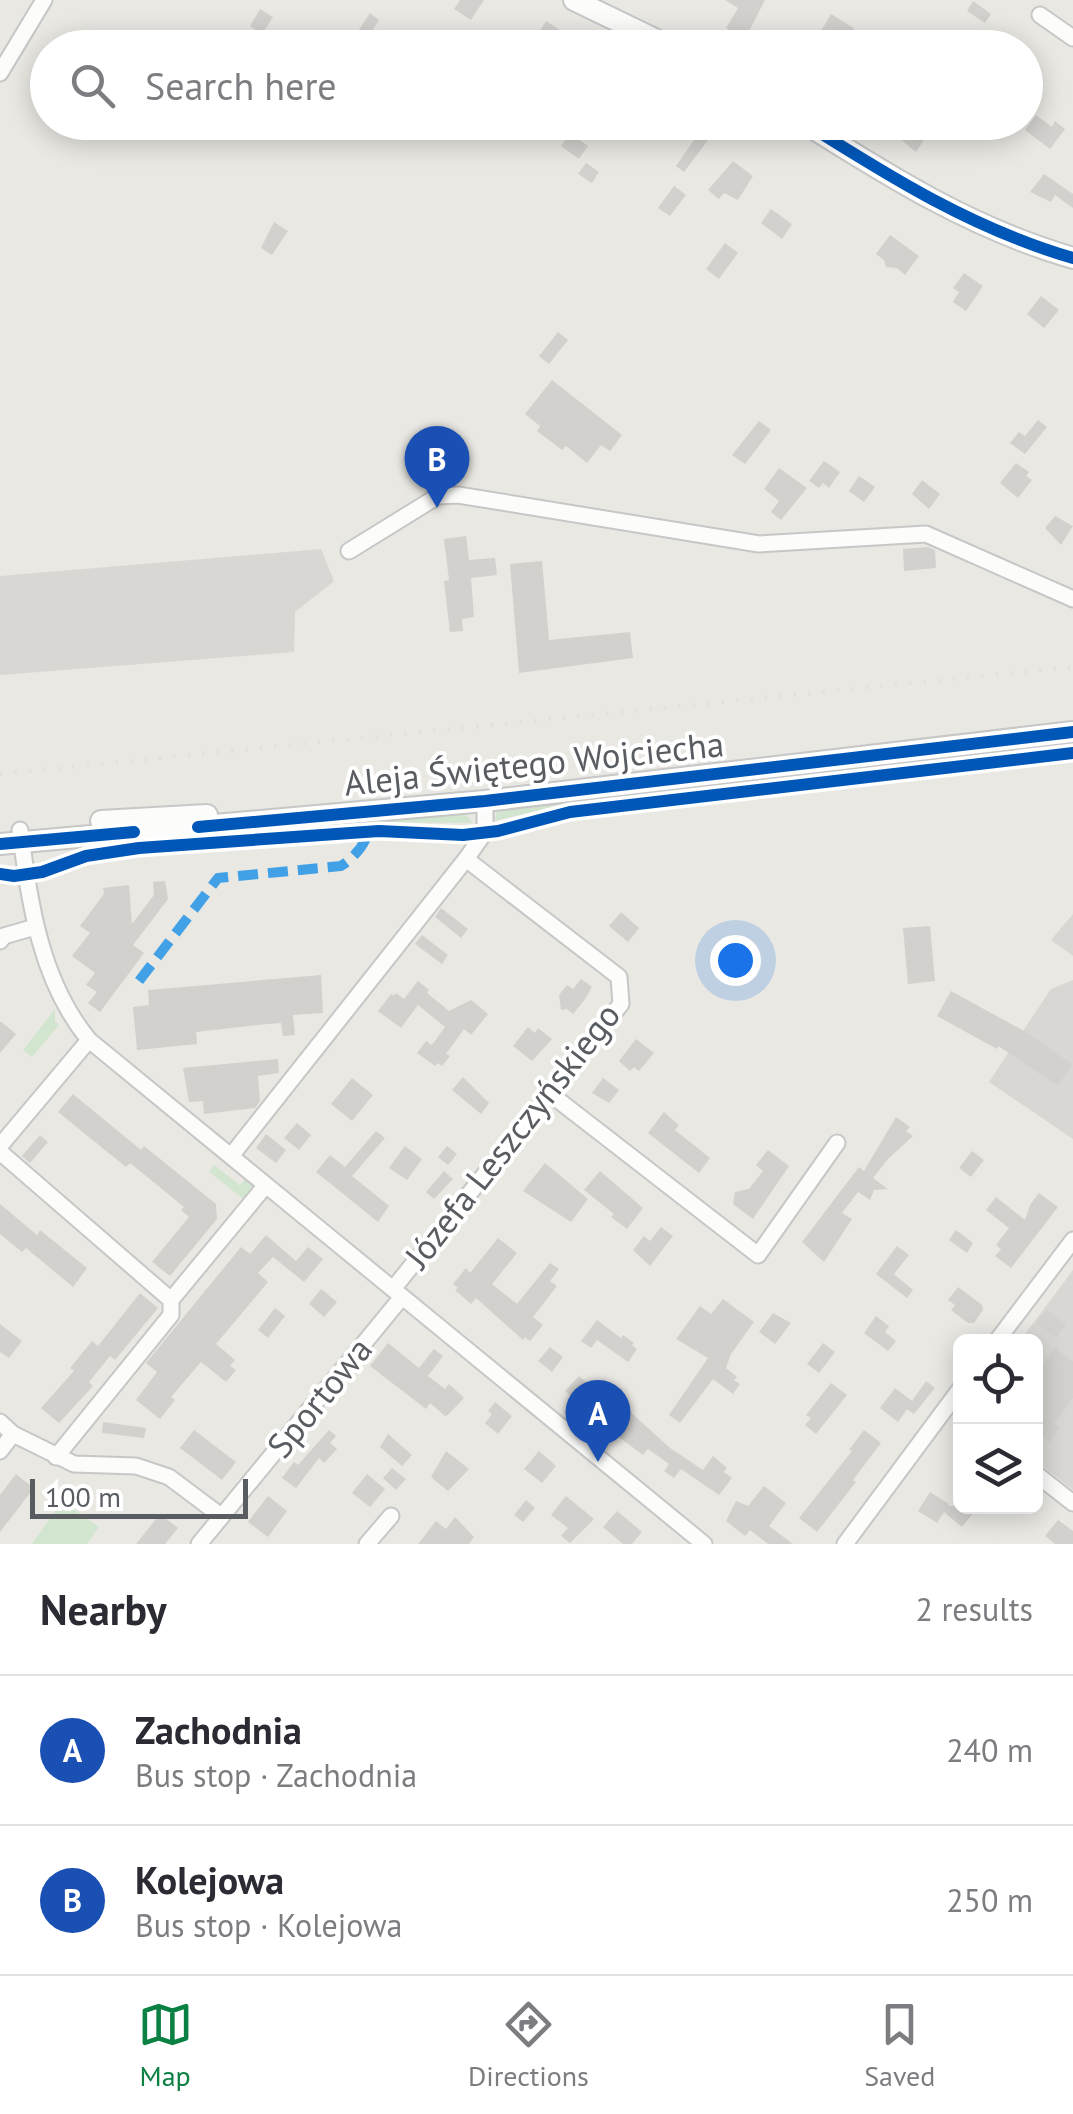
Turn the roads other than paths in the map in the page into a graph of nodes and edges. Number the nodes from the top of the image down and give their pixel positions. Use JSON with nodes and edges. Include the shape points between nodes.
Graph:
{"nodes":[{"id":1,"x":44,"y":0,"type":"edge"},
{"id":2,"x":574,"y":0,"type":"edge"},
{"id":3,"x":1040,"y":15,"type":"dead end"},
{"id":4,"x":636,"y":30,"type":"edge"},
{"id":5,"x":1073,"y":38,"type":"edge"},
{"id":6,"x":0,"y":73,"type":"edge"},
{"id":7,"x":832,"y":140,"type":"edge"},
{"id":8,"x":1073,"y":258,"type":"edge"},
{"id":9,"x":350,"y":550,"type":"dead end"},
{"id":10,"x":1073,"y":598,"type":"edge"},
{"id":11,"x":1073,"y":732,"type":"edge"},
{"id":12,"x":485,"y":802,"type":"junction"},
{"id":13,"x":14,"y":835,"type":"edge"},
{"id":14,"x":0,"y":844,"type":"edge"},
{"id":15,"x":466,"y":860,"type":"junction"},
{"id":16,"x":35,"y":927,"type":"junction"},
{"id":17,"x":0,"y":941,"type":"edge"},
{"id":18,"x":88,"y":1040,"type":"junction"},
{"id":19,"x":549,"y":1092,"type":"junction"},
{"id":20,"x":838,"y":1142,"type":"dead end"},
{"id":21,"x":0,"y":1149,"type":"edge"},
{"id":22,"x":231,"y":1156,"type":"junction"},
{"id":23,"x":266,"y":1185,"type":"junction"},
{"id":24,"x":1073,"y":1240,"type":"edge"},
{"id":25,"x":398,"y":1293,"type":"junction"},
{"id":26,"x":171,"y":1300,"type":"junction"},
{"id":27,"x":1002,"y":1334,"type":"edge"},
{"id":28,"x":953,"y":1412,"type":"edge"},
{"id":29,"x":6,"y":1428,"type":"edge"},
{"id":30,"x":0,"y":1451,"type":"edge"},
{"id":31,"x":56,"y":1457,"type":"junction"},
{"id":32,"x":1043,"y":1480,"type":"edge"},
{"id":33,"x":1073,"y":1504,"type":"edge"},
{"id":34,"x":221,"y":1516,"type":"junction"},
{"id":35,"x":390,"y":1516,"type":"dead end"},
{"id":36,"x":199,"y":1544,"type":"edge"},
{"id":37,"x":367,"y":1544,"type":"edge"},
{"id":38,"x":704,"y":1544,"type":"edge"},
{"id":39,"x":846,"y":1544,"type":"edge"}],
"edges":[{"from":1,"to":6,"type":"street"},
{"from":2,"to":4,"type":"street"},
{"from":3,"to":5,"type":"street"},
{"from":7,"to":8,"type":"street","via":[[963,218]]},
{"from":9,"to":10,"type":"street","via":[[438,496],[458,495],[759,544],[926,534]]},
{"from":11,"to":12,"type":"street","name":"Aleja Świętego Wojciecha"},
{"from":12,"to":13,"type":"street","name":"Aleja Świętego Wojciecha","via":[[270,819],[186,814]]},
{"from":12,"to":15,"type":"street","via":[[486,832]]},
{"from":13,"to":14,"type":"street","name":"Aleja Świętego Wojciecha"},
{"from":13,"to":16,"type":"street"},
{"from":15,"to":19,"type":"street","name":"Józefa Leszczyńskiego","via":[[619,977],[621,1004]]},
{"from":15,"to":22,"type":"street"},
{"from":16,"to":17,"type":"street"},
{"from":16,"to":18,"type":"street","via":[[60,999]]},
{"from":18,"to":21,"type":"street"},
{"from":18,"to":22,"type":"street"},
{"from":19,"to":20,"type":"street","via":[[758,1255]]},
{"from":19,"to":25,"type":"street","name":"Józefa Leszczyńskiego"},
{"from":21,"to":26,"type":"street"},
{"from":22,"to":23,"type":"street"},
{"from":23,"to":25,"type":"street"},
{"from":23,"to":26,"type":"street"},
{"from":24,"to":27,"type":"street"},
{"from":25,"to":34,"type":"street","name":"Sportowa"},
{"from":25,"to":38,"type":"street"},
{"from":26,"to":31,"type":"street","via":[[171,1315]]},
{"from":28,"to":39,"type":"street"},
{"from":29,"to":30,"type":"street"},
{"from":29,"to":31,"type":"street"},
{"from":31,"to":34,"type":"street","via":[[169,1476]]},
{"from":32,"to":33,"type":"street"},
{"from":34,"to":36,"type":"street","name":"Sportowa"},
{"from":35,"to":37,"type":"street"}]}
